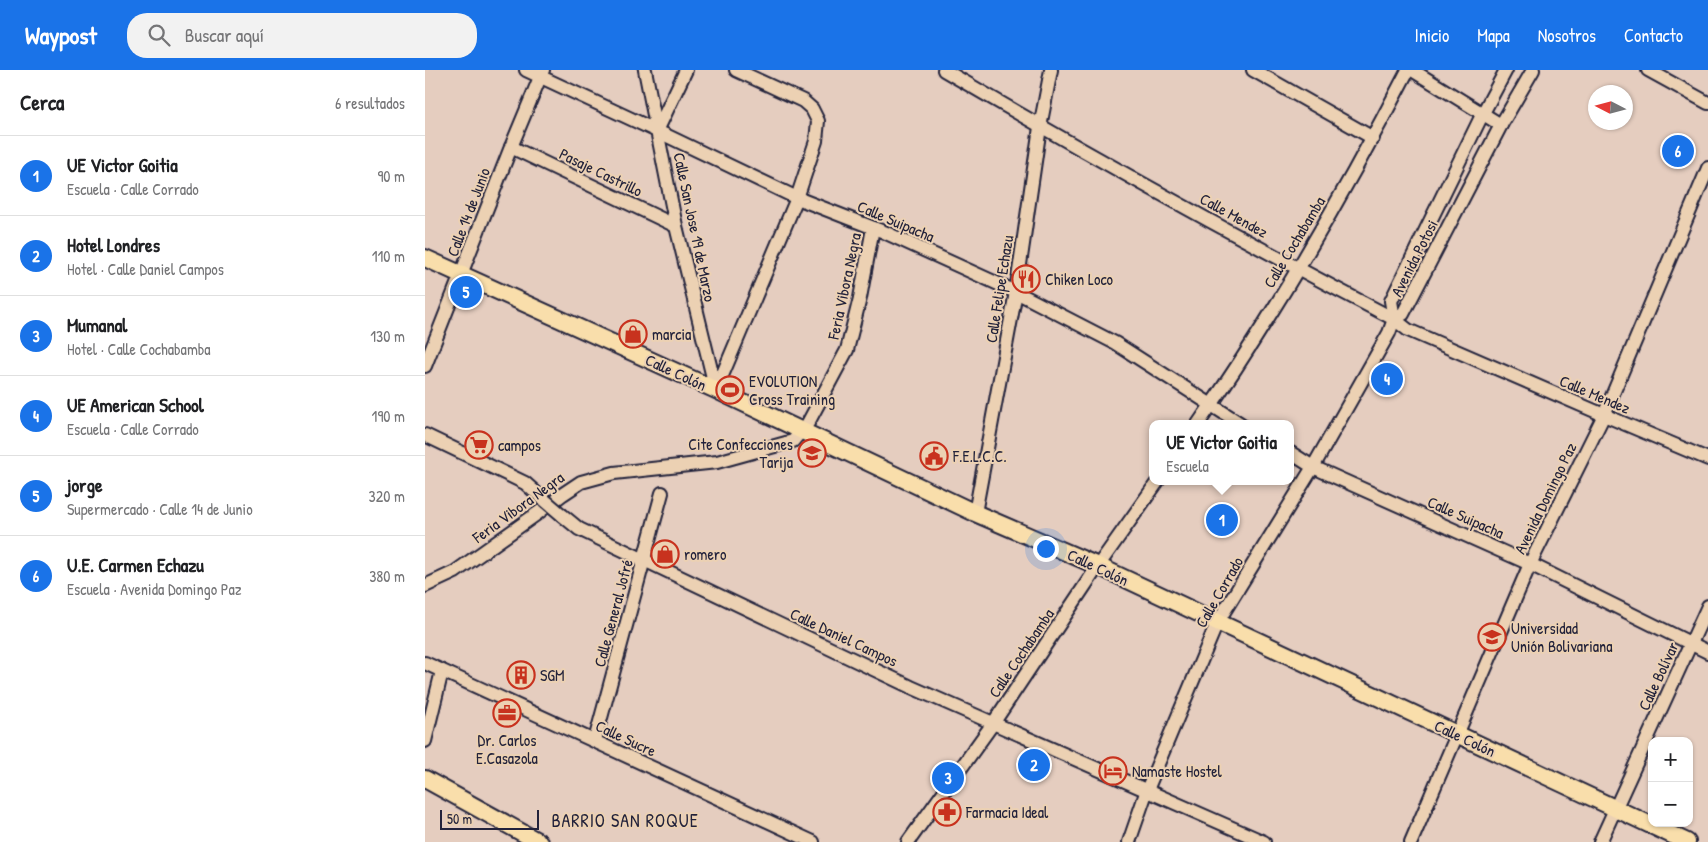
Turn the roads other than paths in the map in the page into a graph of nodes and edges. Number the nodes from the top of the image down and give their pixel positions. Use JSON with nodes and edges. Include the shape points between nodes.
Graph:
{"nodes":[{"id":1,"x":526,"y":70,"type":"edge"},
{"id":2,"x":645,"y":70,"type":"edge"},
{"id":3,"x":686,"y":70,"type":"edge"},
{"id":4,"x":736,"y":70,"type":"edge"},
{"id":5,"x":944,"y":70,"type":"edge"},
{"id":6,"x":1051,"y":70,"type":"edge"},
{"id":7,"x":1253,"y":70,"type":"edge"},
{"id":8,"x":1407,"y":70,"type":"edge"},
{"id":9,"x":1413,"y":70,"type":"edge"},
{"id":10,"x":1507,"y":70,"type":"edge"},
{"id":11,"x":1533,"y":70,"type":"edge"},
{"id":12,"x":1648,"y":70,"type":"edge"},
{"id":13,"x":541,"y":73,"type":"edge"},
{"id":14,"x":1708,"y":103,"type":"edge"},
{"id":15,"x":1482,"y":115,"type":"junction"},
{"id":16,"x":1501,"y":126,"type":"junction"},
{"id":17,"x":1040,"y":127,"type":"junction"},
{"id":18,"x":657,"y":131,"type":"junction"},
{"id":19,"x":1373,"y":138,"type":"junction"},
{"id":20,"x":511,"y":147,"type":"junction"},
{"id":21,"x":1708,"y":168,"type":"edge"},
{"id":22,"x":797,"y":198,"type":"junction"},
{"id":23,"x":677,"y":226,"type":"junction"},
{"id":24,"x":873,"y":228,"type":"junction"},
{"id":25,"x":425,"y":258,"type":"edge"},
{"id":26,"x":1299,"y":270,"type":"junction"},
{"id":27,"x":462,"y":274,"type":"junction"},
{"id":28,"x":1016,"y":292,"type":"junction"},
{"id":29,"x":1394,"y":320,"type":"junction"},
{"id":30,"x":425,"y":366,"type":"edge"},
{"id":31,"x":716,"y":390,"type":"junction"},
{"id":32,"x":1211,"y":405,"type":"junction"},
{"id":33,"x":1604,"y":415,"type":"junction"},
{"id":34,"x":1201,"y":420,"type":"edge"},
{"id":35,"x":1235,"y":420,"type":"edge"},
{"id":36,"x":801,"y":432,"type":"junction"},
{"id":37,"x":425,"y":435,"type":"edge"},
{"id":38,"x":1294,"y":456,"type":"edge"},
{"id":39,"x":1708,"y":458,"type":"edge"},
{"id":40,"x":1313,"y":467,"type":"junction"},
{"id":41,"x":1155,"y":485,"type":"edge"},
{"id":42,"x":662,"y":493,"type":"dead end"},
{"id":43,"x":975,"y":513,"type":"junction"},
{"id":44,"x":645,"y":560,"type":"junction"},
{"id":45,"x":1530,"y":564,"type":"junction"},
{"id":46,"x":1099,"y":566,"type":"junction"},
{"id":47,"x":425,"y":586,"type":"edge"},
{"id":48,"x":1708,"y":606,"type":"edge"},
{"id":49,"x":1217,"y":623,"type":"junction"},
{"id":50,"x":1691,"y":644,"type":"junction"},
{"id":51,"x":1708,"y":652,"type":"edge"},
{"id":52,"x":425,"y":663,"type":"edge"},
{"id":53,"x":442,"y":671,"type":"junction"},
{"id":54,"x":994,"y":722,"type":"junction"},
{"id":55,"x":1458,"y":735,"type":"junction"},
{"id":56,"x":595,"y":740,"type":"junction"},
{"id":57,"x":425,"y":741,"type":"edge"},
{"id":58,"x":425,"y":779,"type":"edge"},
{"id":59,"x":1147,"y":790,"type":"junction"},
{"id":60,"x":1615,"y":809,"type":"junction"},
{"id":61,"x":539,"y":842,"type":"edge"},
{"id":62,"x":813,"y":842,"type":"edge"},
{"id":63,"x":908,"y":842,"type":"edge"},
{"id":64,"x":1129,"y":842,"type":"edge"},
{"id":65,"x":1264,"y":842,"type":"edge"},
{"id":66,"x":1411,"y":842,"type":"edge"},
{"id":67,"x":1601,"y":842,"type":"edge"},
{"id":68,"x":1687,"y":842,"type":"edge"}],
"edges":[{"from":1,"to":13,"type":"street","name":"Calle Suipacha"},
{"from":2,"to":18,"type":"street","name":"Calle San Jose 19 de Marzo"},
{"from":3,"to":18,"type":"street"},
{"from":4,"to":22,"type":"street","via":[[803,101],[818,121]]},
{"from":5,"to":17,"type":"street","name":"Calle Mendez"},
{"from":6,"to":17,"type":"street","name":"Calle Felipe Echazu"},
{"from":7,"to":19,"type":"street"},
{"from":8,"to":19,"type":"street","name":"Calle Cochabamba"},
{"from":9,"to":15,"type":"street"},
{"from":10,"to":15,"type":"street","name":"Avenida Potosi"},
{"from":11,"to":16,"type":"street","name":"Avenida Potosi"},
{"from":12,"to":14,"type":"street"},
{"from":13,"to":18,"type":"street","name":"Calle Suipacha"},
{"from":13,"to":20,"type":"street","name":"Calle 14 de Junio"},
{"from":15,"to":16,"type":"street"},
{"from":15,"to":29,"type":"street","name":"Avenida Potosi","via":[[1391,301]]},
{"from":16,"to":29,"type":"street","name":"Avenida Potosi","via":[[1403,314]]},
{"from":17,"to":26,"type":"street","name":"Calle Mendez"},
{"from":17,"to":28,"type":"street","name":"Calle Felipe Echazu"},
{"from":18,"to":22,"type":"street","name":"Calle Suipacha"},
{"from":18,"to":23,"type":"street","name":"Calle San Jose 19 de Marzo"},
{"from":19,"to":26,"type":"street","name":"Calle Cochabamba"},
{"from":20,"to":23,"type":"street","name":"Pasaje Castrillo"},
{"from":20,"to":27,"type":"street","name":"Calle 14 de Junio"},
{"from":21,"to":33,"type":"street","name":"Avenida Domingo Paz"},
{"from":22,"to":24,"type":"street","name":"Calle Suipacha"},
{"from":22,"to":31,"type":"street"},
{"from":23,"to":31,"type":"street","name":"Calle San Jose 19 de Marzo"},
{"from":24,"to":28,"type":"street","name":"Calle Suipacha"},
{"from":24,"to":36,"type":"street","name":"Feria Vibora Negra","via":[[847,350]]},
{"from":25,"to":27,"type":"main road","name":"Calle Colón"},
{"from":26,"to":29,"type":"street","name":"Calle Mendez"},
{"from":26,"to":32,"type":"street","name":"Calle Cochabamba"},
{"from":27,"to":30,"type":"street","name":"Calle 14 de Junio"},
{"from":27,"to":31,"type":"main road","name":"Calle Colón"},
{"from":28,"to":32,"type":"street","name":"Calle Suipacha","via":[[1115,343]]},
{"from":28,"to":43,"type":"street","name":"Calle Felipe Echazu"},
{"from":29,"to":33,"type":"street","name":"Calle Mendez","via":[[1408,330]]},
{"from":29,"to":40,"type":"street","name":"Calle Corrado"},
{"from":31,"to":36,"type":"main road","name":"Calle Colón"},
{"from":32,"to":34,"type":"street","name":"Calle Cochabamba"},
{"from":32,"to":35,"type":"street","name":"Calle Suipacha"},
{"from":33,"to":39,"type":"street","name":"Calle Mendez"},
{"from":33,"to":45,"type":"street","name":"Avenida Domingo Paz"},
{"from":36,"to":43,"type":"main road","name":"Calle Colón"},
{"from":36,"to":47,"type":"street","name":"Feria Vibora Negra","via":[[785,444],[717,462],[614,473],[581,482],[455,572]]},
{"from":37,"to":44,"type":"street","name":"Calle Daniel Campos","bridge":true,"via":[[525,483],[579,529]]},
{"from":38,"to":40,"type":"street","name":"Calle Suipacha"},
{"from":40,"to":45,"type":"street","name":"Calle Suipacha"},
{"from":40,"to":49,"type":"street","name":"Calle Corrado"},
{"from":41,"to":46,"type":"street","name":"Calle Cochabamba"},
{"from":42,"to":44,"type":"street","name":"Calle General Jofré"},
{"from":43,"to":46,"type":"main road","name":"Calle Colón"},
{"from":44,"to":54,"type":"street","name":"Calle Daniel Campos","via":[[911,687]]},
{"from":44,"to":56,"type":"street","name":"Calle General Jofré"},
{"from":45,"to":50,"type":"street","name":"Calle Suipacha"},
{"from":45,"to":55,"type":"street","name":"Avenida Domingo Paz"},
{"from":46,"to":49,"type":"main road","name":"Calle Colón"},
{"from":46,"to":54,"type":"street","name":"Calle Cochabamba"},
{"from":48,"to":50,"type":"street","name":"Calle Bolívar"},
{"from":49,"to":55,"type":"main road","name":"Calle Colón"},
{"from":49,"to":59,"type":"street","name":"Calle Corrado"},
{"from":50,"to":51,"type":"street","name":"Calle Suipacha"},
{"from":50,"to":60,"type":"street","name":"Calle Bolívar"},
{"from":52,"to":53,"type":"street","name":"Calle Sucre"},
{"from":53,"to":56,"type":"street","name":"Calle Sucre"},
{"from":53,"to":57,"type":"street"},
{"from":54,"to":59,"type":"street","name":"Calle Daniel Campos"},
{"from":54,"to":63,"type":"street","name":"Calle Cochabamba"},
{"from":55,"to":60,"type":"main road","name":"Calle Colón"},
{"from":55,"to":66,"type":"street","name":"Avenida Domingo Paz"},
{"from":56,"to":62,"type":"street","name":"Calle Sucre"},
{"from":58,"to":61,"type":"main road"},
{"from":59,"to":64,"type":"street","name":"Calle Corrado"},
{"from":59,"to":65,"type":"street","name":"Calle Daniel Campos"},
{"from":60,"to":67,"type":"street","name":"Calle Bolívar"},
{"from":60,"to":68,"type":"main road","name":"Calle Colón"}]}
